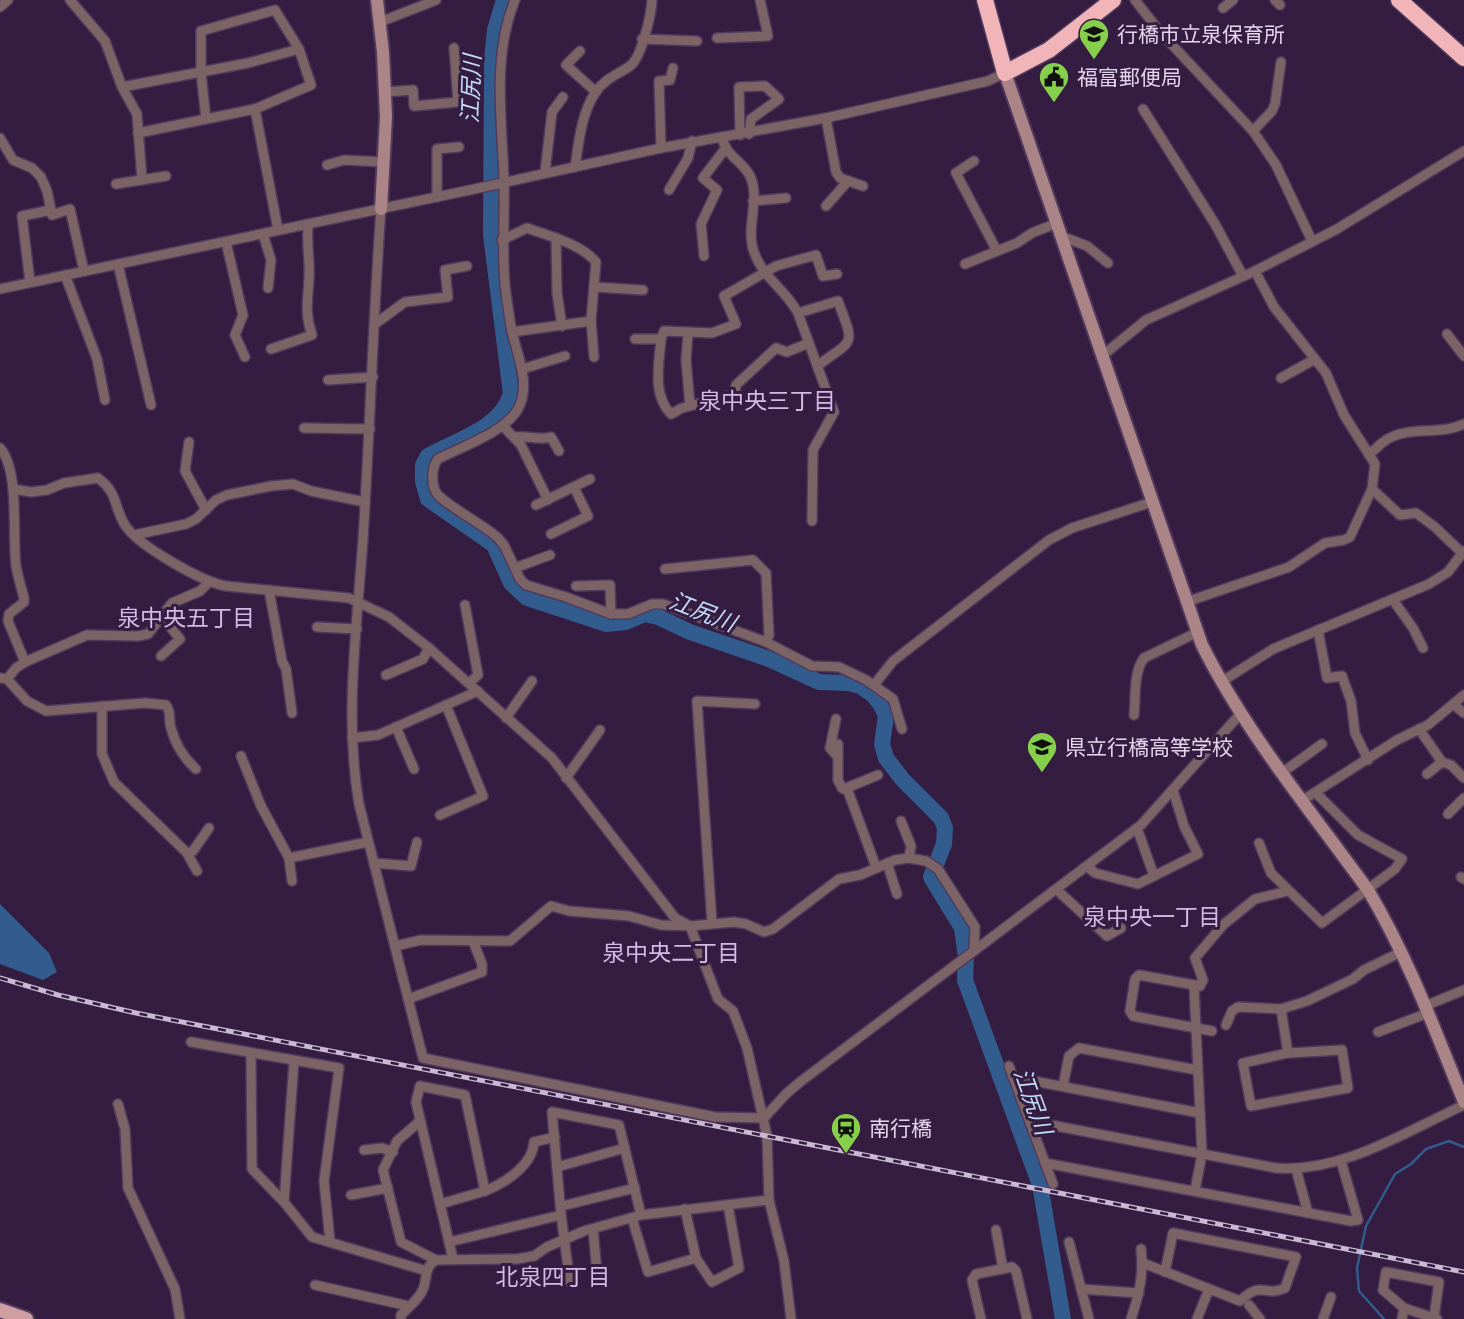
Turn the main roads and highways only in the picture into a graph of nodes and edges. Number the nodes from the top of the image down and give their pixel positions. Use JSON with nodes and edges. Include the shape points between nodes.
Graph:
{"nodes":[{"id":1,"x":985,"y":0,"type":"edge"},
{"id":2,"x":1113,"y":0,"type":"edge"},
{"id":3,"x":1399,"y":0,"type":"edge"},
{"id":4,"x":1464,"y":58,"type":"edge"},
{"id":5,"x":0,"y":1310,"type":"edge"},
{"id":6,"x":26,"y":1319,"type":"edge"}],
"edges":[{"from":1,"to":2,"type":"highway","via":[[1005,74],[1049,50]]},
{"from":3,"to":4,"type":"highway"},
{"from":5,"to":6,"type":"main road"}]}
